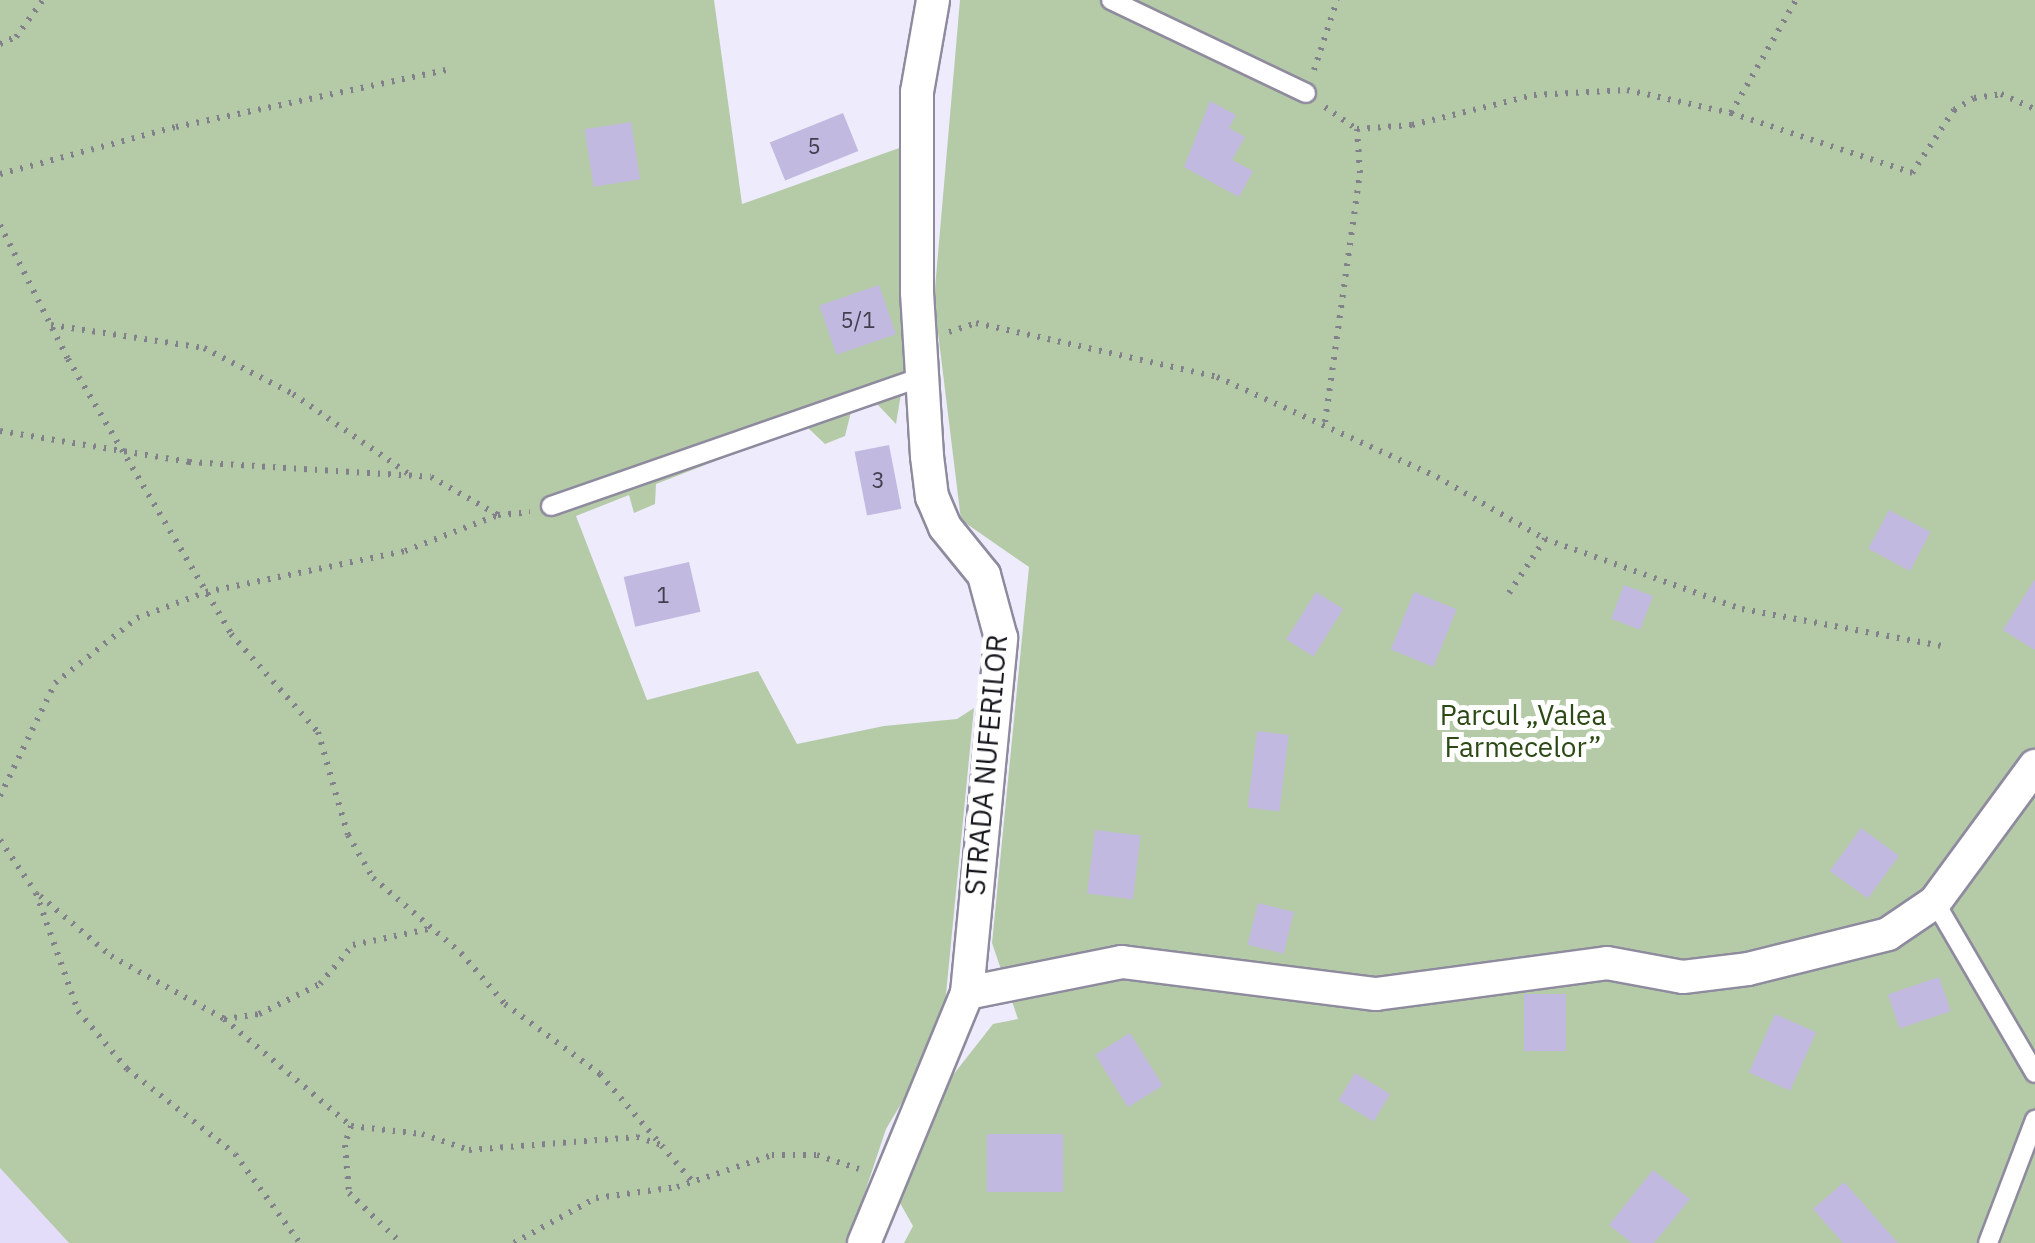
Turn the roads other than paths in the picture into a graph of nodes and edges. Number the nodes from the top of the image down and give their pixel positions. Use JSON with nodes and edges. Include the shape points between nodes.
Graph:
{"nodes":[{"id":1,"x":933,"y":0,"type":"edge"},
{"id":2,"x":1111,"y":0,"type":"edge"},
{"id":3,"x":1306,"y":93,"type":"road end"},
{"id":4,"x":924,"y":376,"type":"junction"},
{"id":5,"x":550,"y":506,"type":"road end"},
{"id":6,"x":2035,"y":766,"type":"edge"},
{"id":7,"x":1934,"y":902,"type":"junction"},
{"id":8,"x":966,"y":994,"type":"junction"},
{"id":9,"x":2035,"y":1073,"type":"edge"},
{"id":10,"x":2035,"y":1120,"type":"edge"},
{"id":11,"x":864,"y":1243,"type":"edge"},
{"id":12,"x":1988,"y":1243,"type":"edge"}],
"edges":[{"from":1,"to":4,"type":"street","name":"STRADA NUFERILOR","via":[[917,92]]},
{"from":2,"to":3,"type":"lane"},
{"from":4,"to":5,"type":"lane"},
{"from":4,"to":8,"type":"street","name":"STRADA NUFERILOR","via":[[932,497],[945,527],[984,575],[1000,638]]},
{"from":6,"to":7,"type":"street"},
{"from":7,"to":8,"type":"street","via":[[1888,934],[1714,976],[1683,977],[1607,962],[1376,994],[1122,962]]},
{"from":7,"to":9,"type":"lane"},
{"from":8,"to":11,"type":"street","name":"STRADA NUFERILOR"},
{"from":10,"to":12,"type":"lane"}]}
